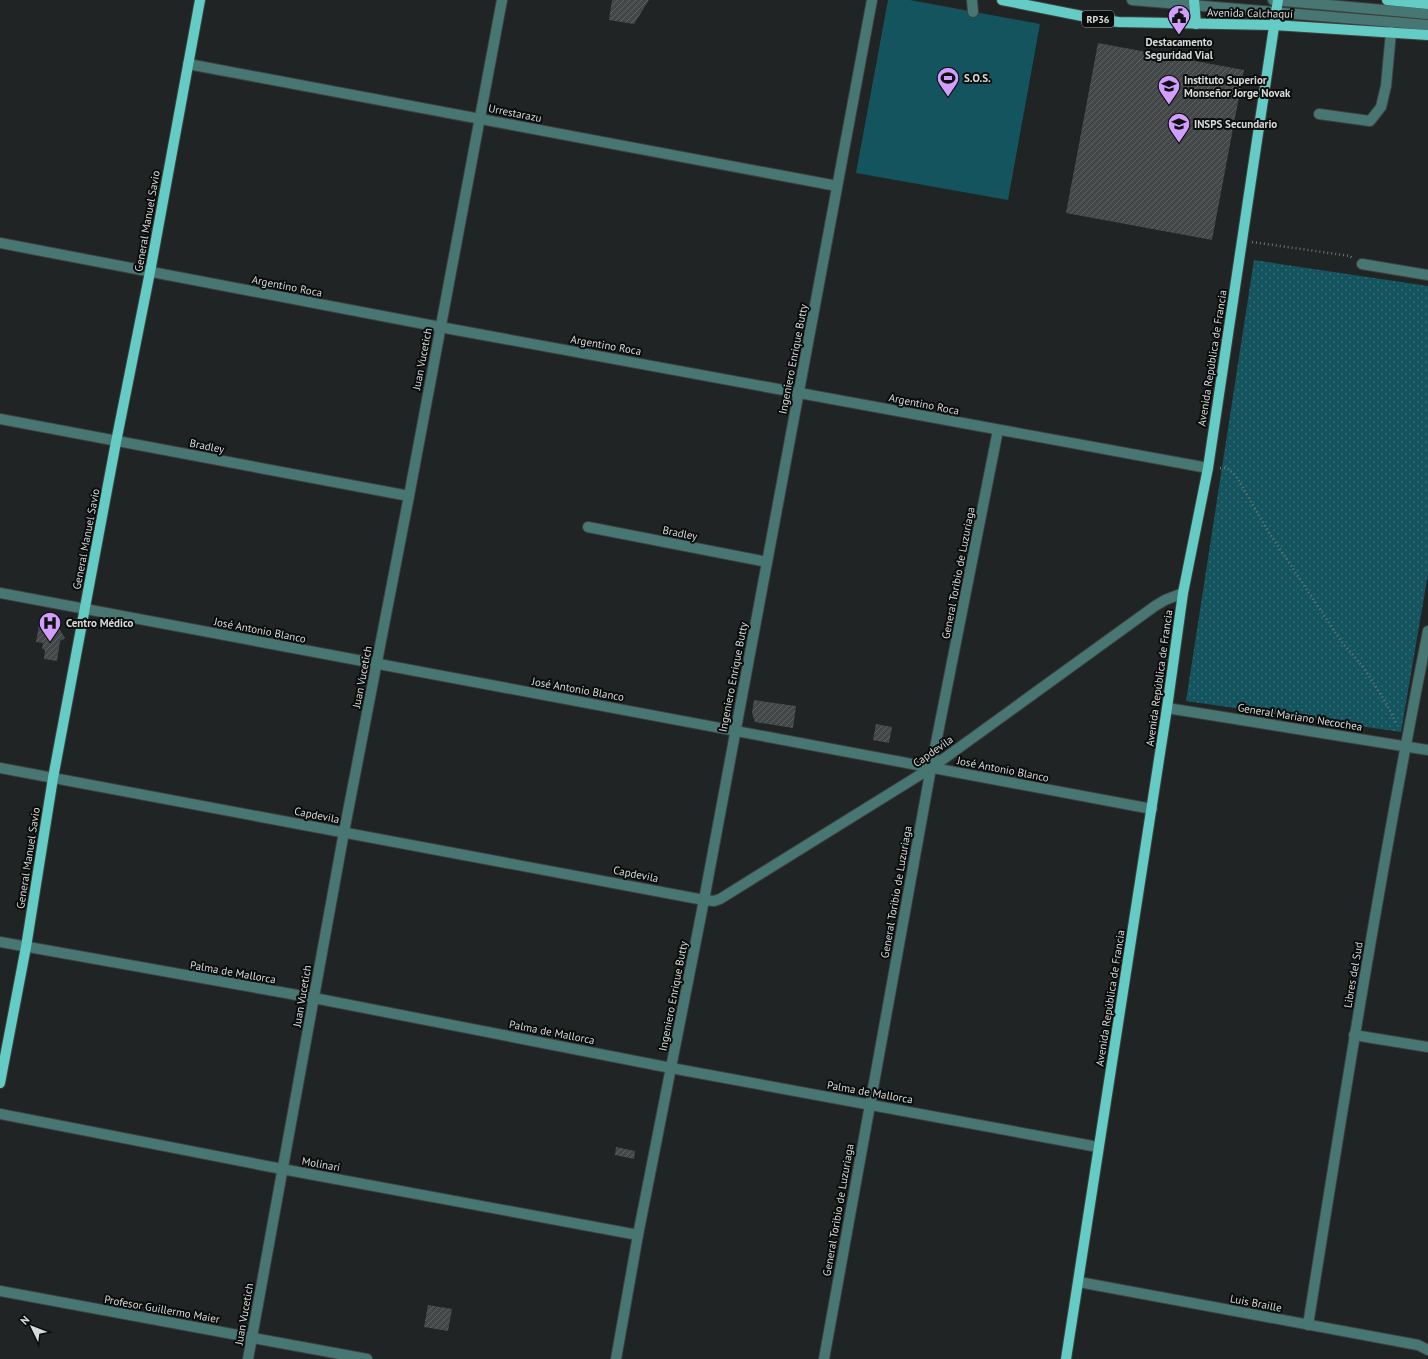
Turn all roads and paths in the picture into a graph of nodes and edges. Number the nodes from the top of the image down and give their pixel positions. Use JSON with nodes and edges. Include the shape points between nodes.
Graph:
{"nodes":[{"id":1,"x":200,"y":0,"type":"edge"},
{"id":2,"x":502,"y":0,"type":"edge"},
{"id":3,"x":872,"y":0,"type":"edge"},
{"id":4,"x":972,"y":0,"type":"edge"},
{"id":5,"x":1002,"y":0,"type":"edge"},
{"id":6,"x":1132,"y":0,"type":"edge"},
{"id":7,"x":1273,"y":0,"type":"edge"},
{"id":8,"x":1278,"y":0,"type":"edge"},
{"id":9,"x":1387,"y":0,"type":"edge"},
{"id":10,"x":1194,"y":3,"type":"edge"},
{"id":11,"x":1428,"y":4,"type":"edge"},
{"id":12,"x":973,"y":12,"type":"dead end"},
{"id":13,"x":1277,"y":12,"type":"junction"},
{"id":14,"x":1428,"y":14,"type":"edge"},
{"id":15,"x":1196,"y":24,"type":"junction"},
{"id":16,"x":1274,"y":25,"type":"junction"},
{"id":17,"x":1428,"y":25,"type":"edge"},
{"id":18,"x":1391,"y":32,"type":"junction"},
{"id":19,"x":1428,"y":35,"type":"edge"},
{"id":20,"x":188,"y":64,"type":"junction"},
{"id":21,"x":1319,"y":114,"type":"dead end"},
{"id":22,"x":480,"y":118,"type":"junction"},
{"id":23,"x":837,"y":186,"type":"junction"},
{"id":24,"x":1242,"y":240,"type":"junction"},
{"id":25,"x":0,"y":243,"type":"edge"},
{"id":26,"x":1362,"y":264,"type":"joint"},
{"id":27,"x":150,"y":272,"type":"junction"},
{"id":28,"x":1428,"y":275,"type":"edge"},
{"id":29,"x":440,"y":327,"type":"junction"},
{"id":30,"x":798,"y":393,"type":"junction"},
{"id":31,"x":0,"y":419,"type":"edge"},
{"id":32,"x":998,"y":430,"type":"junction"},
{"id":33,"x":116,"y":442,"type":"junction"},
{"id":34,"x":1208,"y":468,"type":"junction"},
{"id":35,"x":409,"y":496,"type":"junction"},
{"id":36,"x":588,"y":527,"type":"dead end"},
{"id":37,"x":767,"y":562,"type":"junction"},
{"id":38,"x":0,"y":593,"type":"edge"},
{"id":39,"x":1183,"y":593,"type":"junction"},
{"id":40,"x":85,"y":609,"type":"junction"},
{"id":41,"x":1428,"y":631,"type":"edge"},
{"id":42,"x":377,"y":664,"type":"junction"},
{"id":43,"x":1167,"y":708,"type":"junction"},
{"id":44,"x":735,"y":730,"type":"junction"},
{"id":45,"x":1405,"y":747,"type":"junction"},
{"id":46,"x":1428,"y":750,"type":"edge"},
{"id":47,"x":0,"y":768,"type":"edge"},
{"id":48,"x":931,"y":768,"type":"junction"},
{"id":49,"x":53,"y":778,"type":"junction"},
{"id":50,"x":1152,"y":809,"type":"junction"},
{"id":51,"x":344,"y":832,"type":"junction"},
{"id":52,"x":704,"y":900,"type":"junction"},
{"id":53,"x":0,"y":942,"type":"edge"},
{"id":54,"x":26,"y":947,"type":"junction"},
{"id":55,"x":314,"y":998,"type":"junction"},
{"id":56,"x":1354,"y":1035,"type":"junction"},
{"id":57,"x":1428,"y":1047,"type":"edge"},
{"id":58,"x":671,"y":1068,"type":"junction"},
{"id":59,"x":0,"y":1083,"type":"edge"},
{"id":60,"x":869,"y":1104,"type":"junction"},
{"id":61,"x":0,"y":1114,"type":"edge"},
{"id":62,"x":1098,"y":1147,"type":"junction"},
{"id":63,"x":282,"y":1169,"type":"junction"},
{"id":64,"x":638,"y":1235,"type":"junction"},
{"id":65,"x":1079,"y":1282,"type":"junction"},
{"id":66,"x":0,"y":1291,"type":"edge"},
{"id":67,"x":1308,"y":1325,"type":"junction"},
{"id":68,"x":252,"y":1338,"type":"junction"},
{"id":69,"x":1428,"y":1350,"type":"edge"},
{"id":70,"x":248,"y":1359,"type":"edge"},
{"id":71,"x":367,"y":1359,"type":"edge"},
{"id":72,"x":616,"y":1359,"type":"edge"},
{"id":73,"x":824,"y":1359,"type":"edge"},
{"id":74,"x":1066,"y":1359,"type":"edge"}],
"edges":[{"from":1,"to":20,"type":"main road","name":"General Manuel Savio"},
{"from":2,"to":22,"type":"street","name":"Juan Vucetich"},
{"from":3,"to":23,"type":"street","name":"Ingeniero Enrique Butty"},
{"from":4,"to":12,"type":"street"},
{"from":5,"to":15,"type":"main road","name":"Avenida Calchaquí","number":"RP36","via":[[1108,20]]},
{"from":6,"to":10,"type":"street"},
{"from":7,"to":8,"type":"street"},
{"from":8,"to":13,"type":"main road","name":"Avenida República de Francia"},
{"from":8,"to":14,"type":"street"},
{"from":9,"to":11,"type":"main road"},
{"from":10,"to":13,"type":"street"},
{"from":10,"to":15,"type":"main road"},
{"from":13,"to":16,"type":"main road","name":"Avenida República de Francia"},
{"from":13,"to":17,"type":"street"},
{"from":15,"to":16,"type":"main road","name":"Avenida Calchaquí","number":"RP36"},
{"from":16,"to":18,"type":"main road","name":"Avenida Calchaquí","number":"RP36"},
{"from":16,"to":24,"type":"main road","name":"Avenida República de Francia"},
{"from":18,"to":19,"type":"main road","name":"Avenida Calchaquí","number":"RP36"},
{"from":18,"to":21,"type":"street","via":[[1386,86],[1381,107],[1370,121]]},
{"from":20,"to":22,"type":"street","name":"Urrestarazu"},
{"from":20,"to":27,"type":"main road","name":"General Manuel Savio"},
{"from":22,"to":23,"type":"street","name":"Urrestarazu"},
{"from":22,"to":29,"type":"street","name":"Juan Vucetich"},
{"from":23,"to":30,"type":"street","name":"Ingeniero Enrique Butty"},
{"from":24,"to":26,"type":"path","via":[[1350,256]]},
{"from":24,"to":34,"type":"main road","name":"Avenida República de Francia"},
{"from":25,"to":27,"type":"street","name":"Argentino Roca"},
{"from":26,"to":28,"type":"street"},
{"from":27,"to":29,"type":"street","name":"Argentino Roca"},
{"from":27,"to":33,"type":"main road","name":"General Manuel Savio"},
{"from":29,"to":30,"type":"street","name":"Argentino Roca"},
{"from":29,"to":35,"type":"street","name":"Juan Vucetich"},
{"from":30,"to":32,"type":"street","name":"Argentino Roca"},
{"from":30,"to":37,"type":"street","name":"Ingeniero Enrique Butty"},
{"from":31,"to":33,"type":"street","name":"Bradley"},
{"from":32,"to":34,"type":"street","name":"Argentino Roca"},
{"from":32,"to":48,"type":"street","name":"General Toribio de Luzuriaga"},
{"from":33,"to":35,"type":"street","name":"Bradley"},
{"from":33,"to":40,"type":"main road","name":"General Manuel Savio"},
{"from":34,"to":39,"type":"main road","name":"Avenida República de Francia"},
{"from":34,"to":45,"type":"path","via":[[1227,468],[1236,476],[1290,566],[1341,641],[1364,668],[1386,703]]},
{"from":35,"to":42,"type":"street","name":"Juan Vucetich"},
{"from":36,"to":37,"type":"street","name":"Bradley"},
{"from":37,"to":44,"type":"street","name":"Ingeniero Enrique Butty"},
{"from":38,"to":40,"type":"street","name":"José Antonio Blanco"},
{"from":39,"to":43,"type":"main road","name":"Avenida República de Francia"},
{"from":39,"to":48,"type":"street","name":"Capdevila","via":[[1155,606]]},
{"from":40,"to":42,"type":"street","name":"José Antonio Blanco"},
{"from":40,"to":49,"type":"main road","name":"General Manuel Savio"},
{"from":41,"to":45,"type":"street","name":"Libres del Sud"},
{"from":42,"to":44,"type":"street","name":"José Antonio Blanco"},
{"from":42,"to":51,"type":"street","name":"Juan Vucetich"},
{"from":43,"to":45,"type":"street","name":"General Mariano Necochea"},
{"from":43,"to":50,"type":"main road","name":"Avenida República de Francia"},
{"from":44,"to":48,"type":"street","name":"José Antonio Blanco"},
{"from":44,"to":52,"type":"street","name":"Ingeniero Enrique Butty"},
{"from":45,"to":46,"type":"street","name":"General Mariano Necochea"},
{"from":45,"to":56,"type":"street","name":"Libres del Sud"},
{"from":47,"to":49,"type":"street","name":"Capdevila"},
{"from":48,"to":50,"type":"street","name":"José Antonio Blanco"},
{"from":48,"to":52,"type":"street","name":"Capdevila","via":[[720,899]]},
{"from":48,"to":60,"type":"street","name":"General Toribio de Luzuriaga"},
{"from":49,"to":51,"type":"street","name":"Capdevila"},
{"from":49,"to":54,"type":"main road","name":"General Manuel Savio"},
{"from":50,"to":62,"type":"main road","name":"Avenida República de Francia"},
{"from":51,"to":52,"type":"street","name":"Capdevila"},
{"from":51,"to":55,"type":"street","name":"Juan Vucetich"},
{"from":52,"to":58,"type":"street","name":"Ingeniero Enrique Butty"},
{"from":53,"to":54,"type":"street","name":"Palma de Mallorca"},
{"from":54,"to":55,"type":"street","name":"Palma de Mallorca"},
{"from":54,"to":59,"type":"main road","name":"General Manuel Savio"},
{"from":55,"to":58,"type":"street","name":"Palma de Mallorca"},
{"from":55,"to":63,"type":"street","name":"Juan Vucetich"},
{"from":56,"to":57,"type":"street"},
{"from":56,"to":67,"type":"street","name":"Libres del Sud"},
{"from":58,"to":60,"type":"street","name":"Palma de Mallorca"},
{"from":58,"to":64,"type":"street","name":"Ingeniero Enrique Butty"},
{"from":60,"to":62,"type":"street","name":"Palma de Mallorca"},
{"from":60,"to":73,"type":"street","name":"General Toribio de Luzuriaga"},
{"from":61,"to":63,"type":"street","name":"Molinari"},
{"from":62,"to":65,"type":"main road","name":"Avenida República de Francia"},
{"from":63,"to":64,"type":"street","name":"Molinari"},
{"from":63,"to":68,"type":"street","name":"Juan Vucetich"},
{"from":64,"to":72,"type":"street","name":"Ingeniero Enrique Butty"},
{"from":65,"to":67,"type":"street","name":"Luis Braille"},
{"from":65,"to":74,"type":"main road","name":"Avenida República de Francia"},
{"from":66,"to":68,"type":"street","name":"Profesor Guillermo Maier"},
{"from":67,"to":69,"type":"street","name":"Luis Braille","via":[[1418,1345]]},
{"from":68,"to":70,"type":"street","name":"Juan Vucetich"},
{"from":68,"to":71,"type":"street","name":"Profesor Guillermo Maier"}]}
